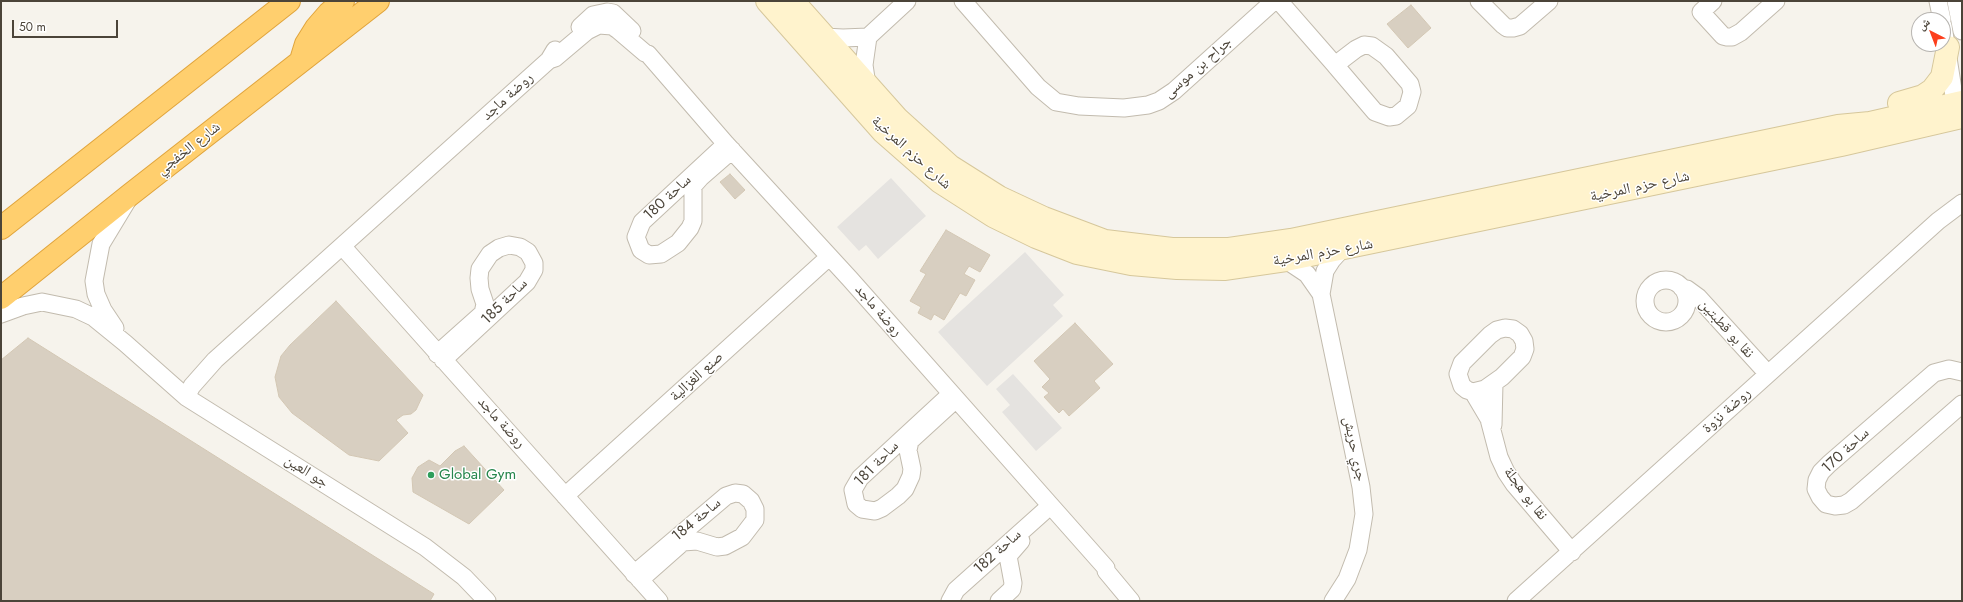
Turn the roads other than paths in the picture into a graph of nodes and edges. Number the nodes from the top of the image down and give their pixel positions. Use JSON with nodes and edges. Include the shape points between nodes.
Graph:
{"nodes":[{"id":1,"x":289,"y":1,"type":"edge"},
{"id":2,"x":343,"y":1,"type":"edge"},
{"id":3,"x":378,"y":1,"type":"edge"},
{"id":4,"x":768,"y":1,"type":"edge"},
{"id":5,"x":793,"y":1,"type":"edge"},
{"id":6,"x":907,"y":1,"type":"edge"},
{"id":7,"x":963,"y":1,"type":"edge"},
{"id":8,"x":1274,"y":1,"type":"edge"},
{"id":9,"x":1279,"y":1,"type":"edge"},
{"id":10,"x":1479,"y":1,"type":"edge"},
{"id":11,"x":1549,"y":1,"type":"edge"},
{"id":12,"x":1776,"y":1,"type":"edge"},
{"id":13,"x":1938,"y":1,"type":"edge"},
{"id":14,"x":1956,"y":1,"type":"edge"},
{"id":15,"x":1701,"y":5,"type":"edge"},
{"id":16,"x":1940,"y":12,"type":"edge"},
{"id":17,"x":1962,"y":30,"type":"edge"},
{"id":18,"x":868,"y":36,"type":"junction"},
{"id":19,"x":824,"y":37,"type":"junction"},
{"id":20,"x":1947,"y":52,"type":"edge"},
{"id":21,"x":1949,"y":52,"type":"edge"},
{"id":22,"x":300,"y":62,"type":"junction"},
{"id":23,"x":1335,"y":65,"type":"junction"},
{"id":24,"x":867,"y":85,"type":"junction"},
{"id":25,"x":1959,"y":110,"type":"edge"},
{"id":26,"x":1838,"y":126,"type":"junction"},
{"id":27,"x":729,"y":147,"type":"junction"},
{"id":28,"x":131,"y":194,"type":"junction"},
{"id":29,"x":1962,"y":196,"type":"edge"},
{"id":30,"x":36,"y":200,"type":"junction"},
{"id":31,"x":666,"y":200,"type":"junction"},
{"id":32,"x":1962,"y":203,"type":"edge"},
{"id":33,"x":692,"y":204,"type":"junction"},
{"id":34,"x":1,"y":220,"type":"edge"},
{"id":35,"x":1938,"y":221,"type":"junction"},
{"id":36,"x":1,"y":228,"type":"edge"},
{"id":37,"x":342,"y":246,"type":"junction"},
{"id":38,"x":1341,"y":250,"type":"junction"},
{"id":39,"x":830,"y":257,"type":"junction"},
{"id":40,"x":1286,"y":260,"type":"junction"},
{"id":41,"x":1682,"y":288,"type":"junction"},
{"id":42,"x":482,"y":294,"type":"junction"},
{"id":43,"x":1321,"y":294,"type":"junction"},
{"id":44,"x":1,"y":298,"type":"edge"},
{"id":45,"x":505,"y":303,"type":"junction"},
{"id":46,"x":1686,"y":306,"type":"junction"},
{"id":47,"x":1,"y":314,"type":"edge"},
{"id":48,"x":125,"y":343,"type":"junction"},
{"id":49,"x":440,"y":357,"type":"junction"},
{"id":50,"x":1960,"y":373,"type":"edge"},
{"id":51,"x":1764,"y":378,"type":"junction"},
{"id":52,"x":1494,"y":383,"type":"junction"},
{"id":53,"x":1473,"y":392,"type":"junction"},
{"id":54,"x":953,"y":396,"type":"junction"},
{"id":55,"x":186,"y":397,"type":"junction"},
{"id":56,"x":1962,"y":404,"type":"edge"},
{"id":57,"x":1493,"y":430,"type":"junction"},
{"id":58,"x":884,"y":455,"type":"junction"},
{"id":59,"x":909,"y":457,"type":"junction"},
{"id":60,"x":564,"y":496,"type":"junction"},
{"id":61,"x":1052,"y":509,"type":"junction"},
{"id":62,"x":696,"y":520,"type":"junction"},
{"id":63,"x":705,"y":543,"type":"junction"},
{"id":64,"x":1572,"y":552,"type":"junction"},
{"id":65,"x":985,"y":564,"type":"junction"},
{"id":66,"x":1009,"y":567,"type":"junction"},
{"id":67,"x":1106,"y":568,"type":"junction"},
{"id":68,"x":637,"y":577,"type":"junction"},
{"id":69,"x":480,"y":598,"type":"edge"},
{"id":70,"x":659,"y":601,"type":"edge"},
{"id":71,"x":950,"y":601,"type":"edge"},
{"id":72,"x":999,"y":601,"type":"edge"},
{"id":73,"x":1131,"y":601,"type":"edge"},
{"id":74,"x":1142,"y":601,"type":"edge"},
{"id":75,"x":1333,"y":601,"type":"edge"},
{"id":76,"x":1516,"y":601,"type":"edge"}],
"edges":[{"from":1,"to":30,"type":"highway"},
{"from":2,"to":22,"type":"highway","via":[[316,28],[306,44]]},
{"from":3,"to":22,"type":"highway","name":"شارع الخفجي"},
{"from":4,"to":40,"type":"street","name":"شارع حزم المرخية","via":[[883,132],[940,182],[993,216],[1077,253],[1131,264],[1224,269]]},
{"from":5,"to":19,"type":"street","name":"شارع حزم المرخية"},
{"from":6,"to":18,"type":"street"},
{"from":7,"to":8,"type":"street","name":"جراح بن موسى","via":[[1038,87],[1056,102],[1124,108],[1148,105],[1174,91]]},
{"from":9,"to":23,"type":"street"},
{"from":10,"to":11,"type":"street","via":[[1507,28],[1520,26]]},
{"from":12,"to":15,"type":"street","via":[[1732,37],[1723,36]]},
{"from":13,"to":16,"type":"street"},
{"from":14,"to":17,"type":"street"},
{"from":18,"to":19,"type":"street"},
{"from":18,"to":24,"type":"street","via":[[864,59]]},
{"from":19,"to":24,"type":"street","name":"شارع حزم المرخية"},
{"from":20,"to":26,"type":"street","via":[[1942,77],[1932,90],[1923,96],[1852,114]]},
{"from":21,"to":25,"type":"street"},
{"from":22,"to":28,"type":"highway","name":"شارع الخفجي"},
{"from":23,"to":23,"type":"street","via":[[1375,112],[1389,117],[1396,116],[1408,106],[1412,92],[1410,84],[1380,50],[1364,45]]},
{"from":24,"to":26,"type":"street","name":"شارع حزم المرخية","via":[[898,119],[950,166],[999,197],[1044,218],[1105,240],[1172,249],[1229,249],[1291,240]]},
{"from":25,"to":26,"type":"street","name":"شارع حزم المرخية"},
{"from":25,"to":38,"type":"street","name":"شارع حزم المرخية","via":[[1841,145]]},
{"from":27,"to":31,"type":"street","name":"ساحة 180"},
{"from":27,"to":33,"type":"street","name":"ساحة 180","via":[[696,182],[692,192]]},
{"from":27,"to":37,"type":"street","name":"روضة ماجد","via":[[648,54],[612,26],[599,25],[549,60]]},
{"from":27,"to":39,"type":"street","name":"روضة ماجد"},
{"from":28,"to":44,"type":"highway","name":"شارع الخفجي"},
{"from":28,"to":48,"type":"street","name":"جو العين","via":[[101,244],[94,280],[96,294],[103,310]]},
{"from":29,"to":35,"type":"street","name":"روضة نزوة"},
{"from":30,"to":34,"type":"street"},
{"from":30,"to":36,"type":"highway"},
{"from":31,"to":33,"type":"street"},
{"from":31,"to":33,"type":"street","name":"ساحة 180","via":[[642,222],[637,231],[638,245],[649,255],[661,254],[684,236],[693,221]]},
{"from":32,"to":35,"type":"street","name":"روضة نزوة"},
{"from":35,"to":51,"type":"street","name":"روضة نزوة"},
{"from":37,"to":49,"type":"street","name":"روضة ماجد"},
{"from":37,"to":55,"type":"street","name":"روضة ماجد","via":[[215,360],[192,386]]},
{"from":38,"to":40,"type":"street","name":"شارع حزم المرخية"},
{"from":38,"to":43,"type":"street","name":"جري حريش","via":[[1325,271]]},
{"from":39,"to":54,"type":"street","name":"روضة ماجد"},
{"from":39,"to":60,"type":"street","name":"صنع الغزالية"},
{"from":40,"to":43,"type":"street","name":"جري حريش","via":[[1307,274]]},
{"from":41,"to":46,"type":"street","via":[[1687,299]]},
{"from":41,"to":46,"type":"street","via":[[1668,281],[1653,285],[1648,291],[1646,307],[1655,319],[1671,322],[1684,313]]},
{"from":41,"to":51,"type":"street","name":"نقا بو قطبتين","via":[[1698,297]]},
{"from":42,"to":45,"type":"street","via":[[494,301]]},
{"from":42,"to":45,"type":"street","name":"ساحة 185","via":[[480,269],[490,254],[509,245],[520,247],[532,257],[534,270],[527,282]]},
{"from":42,"to":49,"type":"street","name":"ساحة 185","via":[[485,304],[483,313]]},
{"from":43,"to":75,"type":"street","name":"جري حريش","via":[[1361,487],[1364,514],[1358,550],[1347,579]]},
{"from":45,"to":49,"type":"street","name":"ساحة 185"},
{"from":46,"to":51,"type":"street","name":"نقا بو قطبتين","via":[[1702,314]]},
{"from":47,"to":48,"type":"street","name":"جو العين","via":[[42,302],[76,309],[93,317]]},
{"from":48,"to":55,"type":"street","name":"جو العين"},
{"from":49,"to":60,"type":"street","name":"روضة ماجد"},
{"from":50,"to":56,"type":"street","name":"ساحة 170","via":[[1949,369],[1934,373],[1828,464],[1817,480],[1816,489],[1820,497],[1826,504],[1835,506],[1844,506],[1852,501]]},
{"from":51,"to":64,"type":"street","name":"روضة نزوة"},
{"from":52,"to":53,"type":"street","via":[[1479,392]]},
{"from":52,"to":53,"type":"street","name":"نقا بو هجلة","via":[[1522,357],[1525,349],[1520,334],[1513,329],[1497,330],[1480,343],[1458,368],[1462,386]]},
{"from":52,"to":57,"type":"street","name":"نقا بو هجلة"},
{"from":53,"to":57,"type":"street","name":"نقا بو هجلة","via":[[1485,410]]},
{"from":54,"to":58,"type":"street","name":"ساحة 181"},
{"from":54,"to":59,"type":"street","name":"ساحة 181","via":[[910,441]]},
{"from":54,"to":61,"type":"street","name":"روضة ماجد"},
{"from":55,"to":69,"type":"street","name":"جو العين","via":[[425,547],[452,567]]},
{"from":57,"to":64,"type":"street","name":"نقا بو هجلة","via":[[1499,457],[1506,472]]},
{"from":58,"to":59,"type":"street"},
{"from":58,"to":59,"type":"street","name":"ساحة 181","via":[[860,478],[853,490],[856,504],[862,509],[876,511],[905,489],[912,469]]},
{"from":60,"to":68,"type":"street","name":"روضة ماجد"},
{"from":61,"to":65,"type":"street","name":"ساحة 182"},
{"from":61,"to":66,"type":"street","name":"ساحة 182","via":[[1011,551],[1008,556]]},
{"from":61,"to":67,"type":"street","name":"روضة ماجد"},
{"from":62,"to":63,"type":"street"},
{"from":62,"to":63,"type":"street","name":"ساحة 184","via":[[718,501],[735,493],[743,494],[755,509],[750,528],[738,540],[717,547]]},
{"from":62,"to":68,"type":"street","name":"ساحة 184"},
{"from":63,"to":68,"type":"street","name":"ساحة 184","via":[[688,540],[683,542]]},
{"from":64,"to":76,"type":"street","name":"روضة نزوة"},
{"from":65,"to":66,"type":"street","via":[[997,563]]},
{"from":65,"to":71,"type":"street","name":"ساحة 182","via":[[956,590]]},
{"from":66,"to":72,"type":"street","name":"ساحة 182","via":[[1012,589]]},
{"from":67,"to":73,"type":"street","name":"روضة ماجد"},
{"from":67,"to":74,"type":"street","name":"روضة ماجد","via":[[1110,568]]},
{"from":68,"to":70,"type":"street","name":"روضة ماجد"}]}
